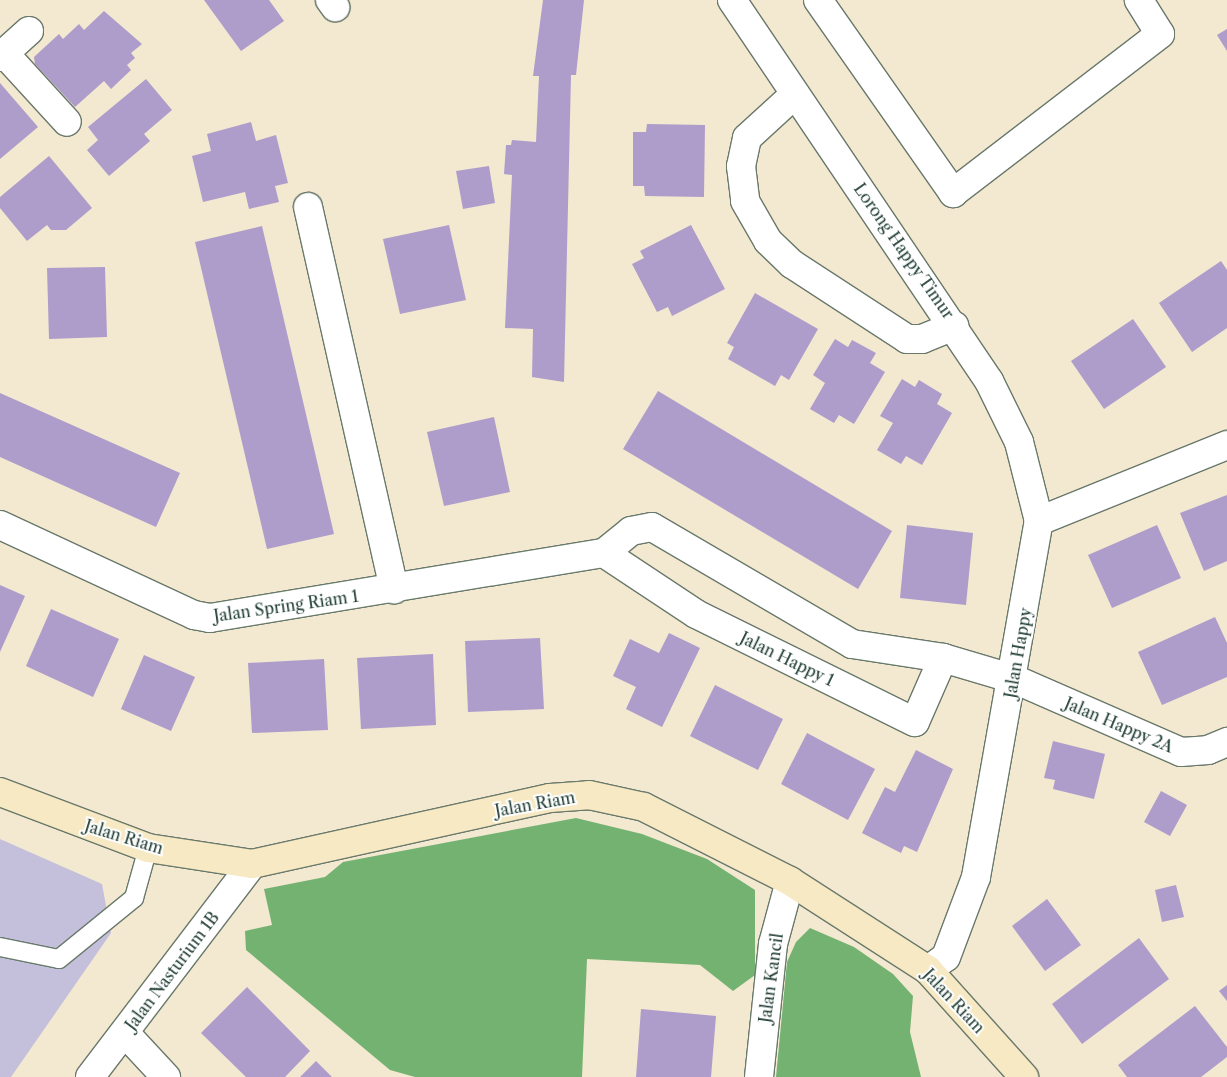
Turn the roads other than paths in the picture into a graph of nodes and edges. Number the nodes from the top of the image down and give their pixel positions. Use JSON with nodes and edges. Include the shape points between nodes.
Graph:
{"nodes":[{"id":1,"x":732,"y":0,"type":"edge"},
{"id":2,"x":818,"y":0,"type":"edge"},
{"id":3,"x":1139,"y":0,"type":"edge"},
{"id":4,"x":28,"y":31,"type":"dead end"},
{"id":5,"x":2,"y":55,"type":"edge"},
{"id":6,"x":795,"y":94,"type":"junction"},
{"id":7,"x":67,"y":122,"type":"dead end"},
{"id":8,"x":308,"y":207,"type":"dead end"},
{"id":9,"x":955,"y":326,"type":"junction"},
{"id":10,"x":1227,"y":445,"type":"edge"},
{"id":11,"x":1039,"y":521,"type":"junction"},
{"id":12,"x":0,"y":525,"type":"edge"},
{"id":13,"x":596,"y":554,"type":"junction"},
{"id":14,"x":394,"y":589,"type":"junction"},
{"id":15,"x":943,"y":658,"type":"junction"},
{"id":16,"x":1014,"y":679,"type":"junction"},
{"id":17,"x":1227,"y":742,"type":"edge"},
{"id":18,"x":0,"y":792,"type":"edge"},
{"id":19,"x":148,"y":848,"type":"junction"},
{"id":20,"x":252,"y":864,"type":"junction"},
{"id":21,"x":790,"y":881,"type":"junction"},
{"id":22,"x":0,"y":947,"type":"edge"},
{"id":23,"x":928,"y":970,"type":"junction"},
{"id":24,"x":126,"y":1034,"type":"junction"},
{"id":25,"x":90,"y":1077,"type":"edge"},
{"id":26,"x":166,"y":1077,"type":"edge"},
{"id":27,"x":759,"y":1077,"type":"edge"},
{"id":28,"x":1024,"y":1077,"type":"edge"}],
"edges":[{"from":1,"to":6,"type":"street","name":"Lorong Happy Timur"},
{"from":2,"to":3,"type":"street","via":[[953,193],[1160,34]]},
{"from":4,"to":5,"type":"street"},
{"from":5,"to":7,"type":"street"},
{"from":6,"to":9,"type":"street","name":"Lorong Happy Timur"},
{"from":6,"to":9,"type":"street","via":[[747,138],[741,166],[745,201],[768,241],[792,264],[907,339],[922,338]]},
{"from":8,"to":14,"type":"street"},
{"from":9,"to":11,"type":"street","name":"Lorong Happy Timur","via":[[1019,442]]},
{"from":10,"to":11,"type":"street"},
{"from":11,"to":16,"type":"street","name":"Jalan Happy"},
{"from":12,"to":14,"type":"street","name":"Jalan Spring Riam 1","via":[[194,615],[210,618]]},
{"from":13,"to":14,"type":"street","name":"Jalan Spring Riam 1"},
{"from":13,"to":15,"type":"street","via":[[631,531],[652,527],[852,644]]},
{"from":13,"to":15,"type":"street","name":"Jalan Happy 1","via":[[696,614],[915,722]]},
{"from":15,"to":16,"type":"street"},
{"from":16,"to":17,"type":"street","name":"Jalan Happy 2A","via":[[1182,752],[1208,750]]},
{"from":16,"to":23,"type":"street","name":"Jalan Happy","via":[[976,877],[946,957]]},
{"from":18,"to":19,"type":"main road","name":"Jalan Riam"},
{"from":19,"to":20,"type":"main road","name":"Jalan Riam"},
{"from":19,"to":22,"type":"lane","via":[[134,898],[59,959]]},
{"from":20,"to":21,"type":"main road","name":"Jalan Riam","via":[[550,798],[590,795],[644,807]]},
{"from":20,"to":24,"type":"street","name":"Jalan Nasturium 1B"},
{"from":21,"to":23,"type":"main road","name":"Jalan Riam"},
{"from":21,"to":27,"type":"street","name":"Jalan Kancil","via":[[773,944]]},
{"from":23,"to":28,"type":"main road","name":"Jalan Riam"},
{"from":24,"to":25,"type":"street","name":"Jalan Nasturium 1B"},
{"from":24,"to":26,"type":"street"}]}
